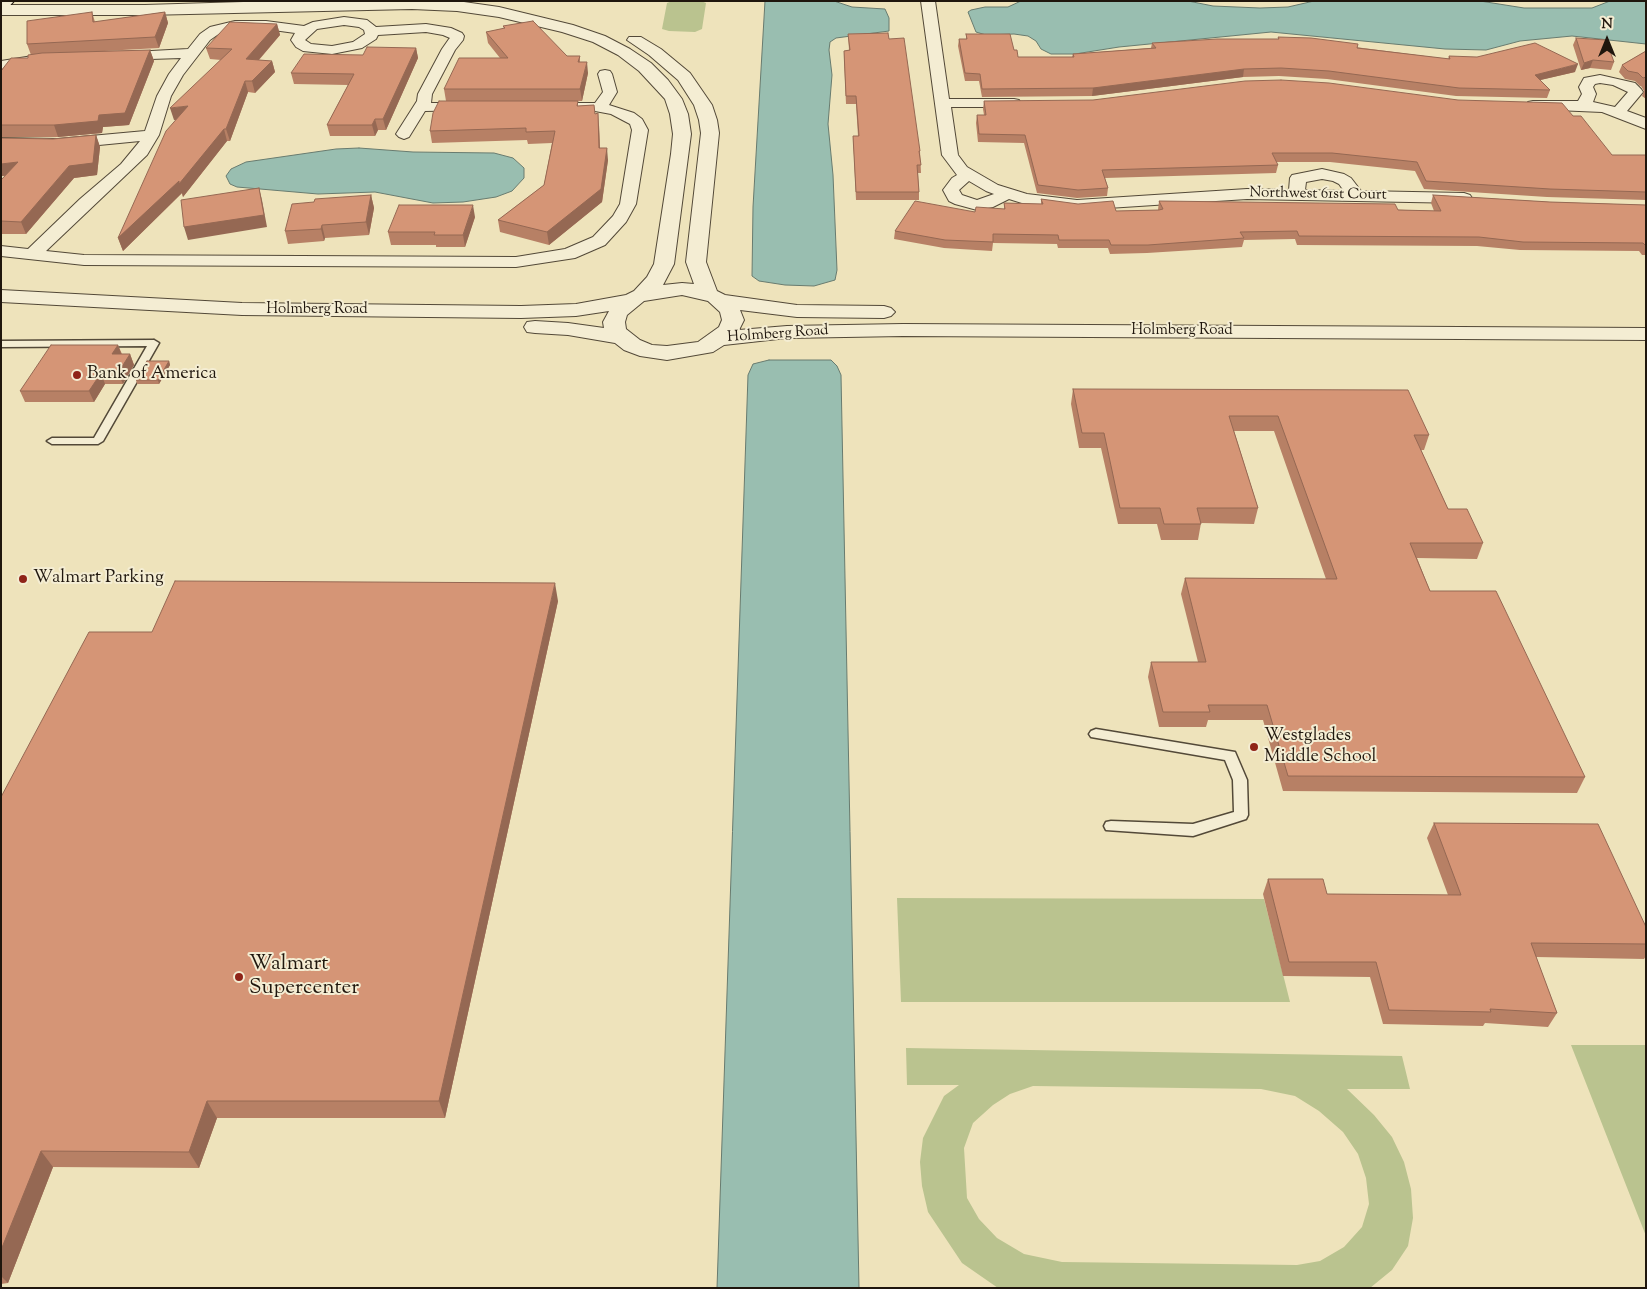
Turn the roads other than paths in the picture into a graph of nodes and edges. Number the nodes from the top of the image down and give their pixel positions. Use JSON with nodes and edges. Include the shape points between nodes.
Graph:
{"nodes":[{"id":1,"x":7,"y":1,"type":"edge"},
{"id":2,"x":499,"y":1,"type":"edge"},
{"id":3,"x":928,"y":1,"type":"edge"},
{"id":4,"x":340,"y":3,"type":"edge"},
{"id":5,"x":369,"y":3,"type":"edge"},
{"id":6,"x":1,"y":8,"type":"edge"},
{"id":7,"x":323,"y":24,"type":"junction"},
{"id":8,"x":367,"y":27,"type":"junction"},
{"id":9,"x":305,"y":30,"type":"junction"},
{"id":10,"x":191,"y":53,"type":"junction"},
{"id":11,"x":107,"y":56,"type":"edge"},
{"id":12,"x":54,"y":58,"type":"edge"},
{"id":13,"x":1,"y":65,"type":"edge"},
{"id":14,"x":605,"y":74,"type":"dead end"},
{"id":15,"x":944,"y":103,"type":"junction"},
{"id":16,"x":1032,"y":103,"type":"edge"},
{"id":17,"x":1519,"y":105,"type":"edge"},
{"id":18,"x":1584,"y":106,"type":"junction"},
{"id":19,"x":421,"y":107,"type":"junction"},
{"id":20,"x":487,"y":107,"type":"edge"},
{"id":21,"x":543,"y":107,"type":"edge"},
{"id":22,"x":599,"y":108,"type":"junction"},
{"id":23,"x":1610,"y":110,"type":"junction"},
{"id":24,"x":1646,"y":124,"type":"edge"},
{"id":25,"x":404,"y":134,"type":"dead end"},
{"id":26,"x":151,"y":135,"type":"junction"},
{"id":27,"x":1,"y":143,"type":"edge"},
{"id":28,"x":968,"y":175,"type":"junction"},
{"id":29,"x":1000,"y":191,"type":"junction"},
{"id":30,"x":1483,"y":198,"type":"edge"},
{"id":31,"x":1,"y":251,"type":"edge"},
{"id":32,"x":32,"y":254,"type":"junction"},
{"id":33,"x":1,"y":296,"type":"edge"},
{"id":34,"x":638,"y":298,"type":"junction"},
{"id":35,"x":715,"y":298,"type":"junction"},
{"id":36,"x":1,"y":316,"type":"edge"},
{"id":37,"x":1646,"y":317,"type":"edge"},
{"id":38,"x":1646,"y":334,"type":"edge"},
{"id":39,"x":621,"y":338,"type":"junction"},
{"id":40,"x":720,"y":339,"type":"junction"},
{"id":41,"x":1,"y":344,"type":"edge"},
{"id":42,"x":52,"y":441,"type":"dead end"},
{"id":43,"x":1096,"y":734,"type":"dead end"},
{"id":44,"x":1111,"y":826,"type":"dead end"}],
"edges":[{"from":1,"to":6,"type":"street"},
{"from":2,"to":35,"type":"street","via":[[549,10],[620,33],[671,64],[696,91],[710,133],[696,262]]},
{"from":3,"to":15,"type":"street","name":"Northwest 61st Court"},
{"from":4,"to":5,"type":"street"},
{"from":4,"to":6,"type":"street","via":[[145,10]]},
{"from":4,"to":7,"type":"street"},
{"from":5,"to":8,"type":"street","via":[[362,18]]},
{"from":5,"to":34,"type":"street","via":[[456,6],[538,19],[624,52],[645,66],[662,84],[679,114],[680,154],[664,264],[656,280]]},
{"from":7,"to":8,"type":"street","via":[[344,21]]},
{"from":7,"to":9,"type":"street"},
{"from":8,"to":9,"type":"street","via":[[371,36],[361,43],[332,50],[301,44],[298,40]]},
{"from":8,"to":19,"type":"street","via":[[426,28],[457,36]]},
{"from":9,"to":10,"type":"street","via":[[266,25],[224,26],[205,37]]},
{"from":10,"to":11,"type":"street"},
{"from":10,"to":26,"type":"street","via":[[164,96]]},
{"from":12,"to":13,"type":"street"},
{"from":14,"to":22,"type":"street","via":[[610,92]]},
{"from":15,"to":16,"type":"street"},
{"from":15,"to":28,"type":"street","name":"Northwest 61st Court","via":[[950,155],[960,170]]},
{"from":17,"to":18,"type":"street"},
{"from":18,"to":23,"type":"street"},
{"from":18,"to":23,"type":"street","via":[[1589,94],[1586,86],[1600,79],[1616,80],[1636,92]]},
{"from":19,"to":20,"type":"street"},
{"from":19,"to":25,"type":"street"},
{"from":21,"to":22,"type":"street"},
{"from":22,"to":32,"type":"street","via":[[629,116],[637,122],[640,130],[628,204],[611,230],[599,241],[569,254],[516,262],[481,262],[84,260]]},
{"from":23,"to":24,"type":"street"},
{"from":26,"to":27,"type":"street","via":[[58,144]]},
{"from":26,"to":32,"type":"street","via":[[142,152]]},
{"from":28,"to":29,"type":"street","name":"Northwest 61st Court"},
{"from":28,"to":29,"type":"street","via":[[958,180],[951,190],[961,202],[987,203]]},
{"from":29,"to":30,"type":"street","name":"Northwest 61st Court","via":[[1048,203],[1077,205],[1247,194]]},
{"from":31,"to":32,"type":"street"},
{"from":33,"to":34,"type":"street","name":"Holmberg Road","via":[[242,309],[511,312],[576,310]]},
{"from":34,"to":35,"type":"street","name":"Holmberg Road","via":[[668,290],[682,290]]},
{"from":34,"to":39,"type":"street","via":[[623,306],[617,314],[614,322]]},
{"from":35,"to":37,"type":"street","name":"Holmberg Road","via":[[798,311]]},
{"from":35,"to":40,"type":"street","via":[[730,310],[733,320]]},
{"from":36,"to":39,"type":"street","name":"Holmberg Road","via":[[77,316],[236,324],[522,326],[568,329]]},
{"from":38,"to":40,"type":"street","name":"Holmberg Road","via":[[903,330],[787,332]]},
{"from":39,"to":40,"type":"street","name":"Holmberg Road","via":[[648,351],[667,353],[705,347]]},
{"from":41,"to":42,"type":"lane","via":[[154,344],[98,441]]},
{"from":43,"to":44,"type":"lane","via":[[1230,756],[1240,780],[1241,815],[1193,830]]}]}
